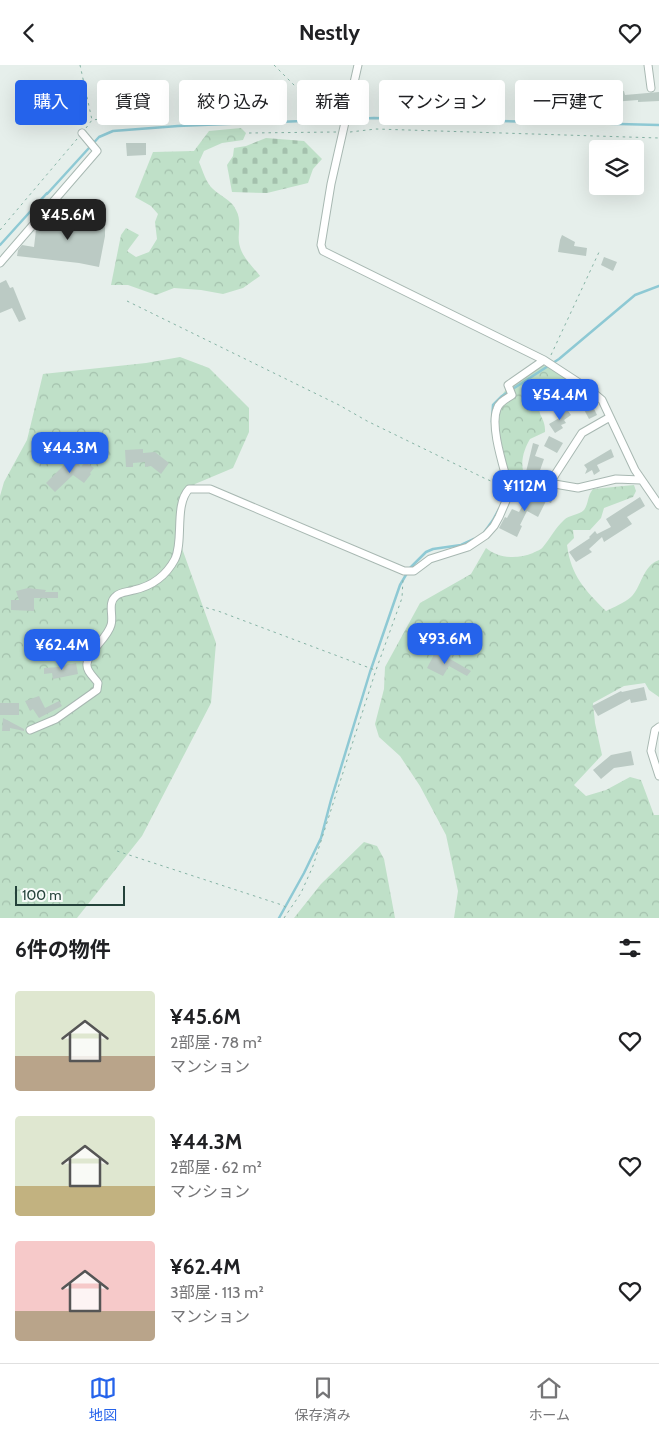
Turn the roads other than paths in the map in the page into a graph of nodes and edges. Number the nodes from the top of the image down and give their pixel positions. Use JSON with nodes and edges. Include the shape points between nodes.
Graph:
{"nodes":[{"id":1,"x":358,"y":65,"type":"edge"},
{"id":2,"x":648,"y":65,"type":"edge"},
{"id":3,"x":651,"y":88,"type":"dead end"},
{"id":4,"x":82,"y":133,"type":"road end"},
{"id":5,"x":0,"y":263,"type":"edge"},
{"id":6,"x":546,"y":362,"type":"junction"},
{"id":7,"x":610,"y":417,"type":"junction"},
{"id":8,"x":641,"y":480,"type":"junction"},
{"id":9,"x":549,"y":484,"type":"junction"},
{"id":10,"x":512,"y":487,"type":"junction"},
{"id":11,"x":659,"y":505,"type":"edge"},
{"id":12,"x":659,"y":727,"type":"edge"},
{"id":13,"x":30,"y":730,"type":"dead end"},
{"id":14,"x":659,"y":776,"type":"edge"}],
"edges":[{"from":1,"to":6,"type":"street","via":[[331,184],[321,245],[323,251]]},
{"from":2,"to":3,"type":"street"},
{"from":4,"to":5,"type":"street","via":[[97,151]]},
{"from":6,"to":7,"type":"street","via":[[602,399]]},
{"from":6,"to":10,"type":"street","via":[[508,385],[512,395],[497,408],[495,421],[500,449],[508,484]]},
{"from":7,"to":8,"type":"street"},
{"from":7,"to":9,"type":"street","via":[[582,433]]},
{"from":8,"to":9,"type":"street","via":[[616,479],[578,488]]},
{"from":8,"to":11,"type":"street"},
{"from":9,"to":10,"type":"street","via":[[528,481]]},
{"from":10,"to":13,"type":"street","via":[[497,522],[486,535],[468,547],[430,559],[414,571],[404,571],[210,489],[189,489],[180,509],[178,550],[170,567],[153,584],[117,595],[111,603],[111,625],[87,661],[88,670],[98,683],[97,691],[56,719]]},
{"from":12,"to":14,"type":"street","via":[[654,730],[651,751]]}]}
